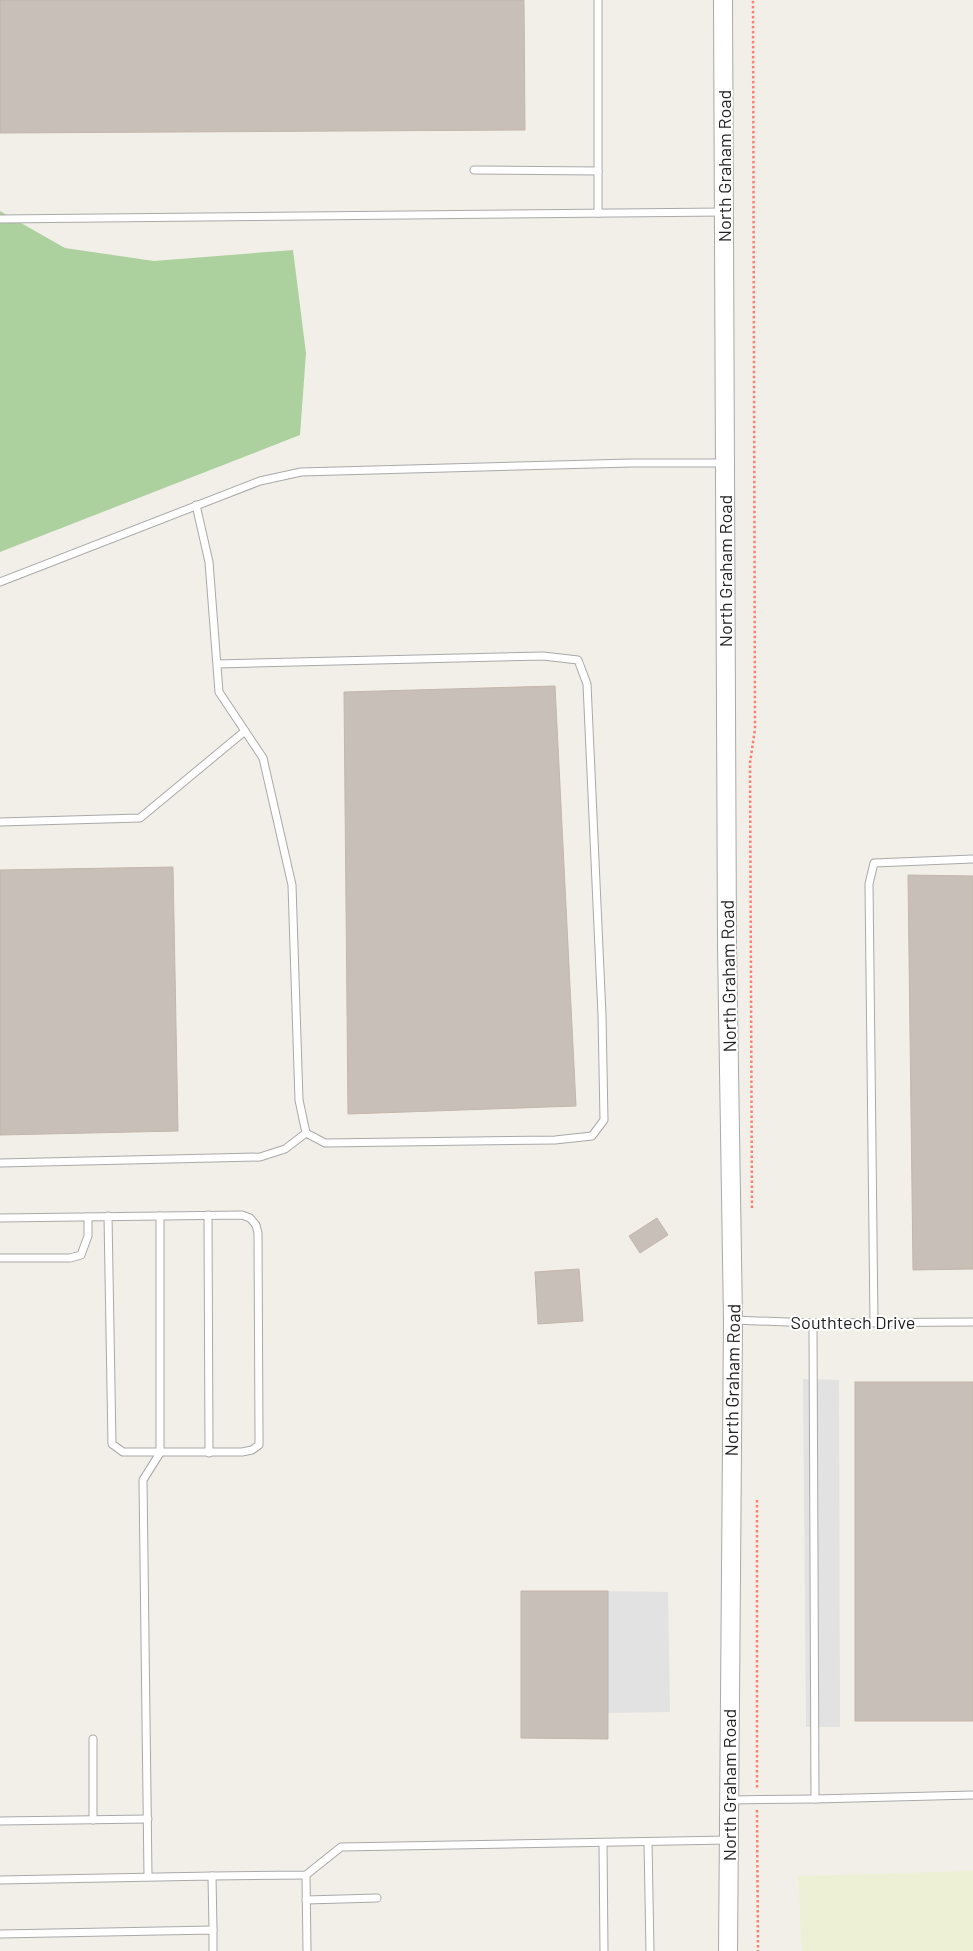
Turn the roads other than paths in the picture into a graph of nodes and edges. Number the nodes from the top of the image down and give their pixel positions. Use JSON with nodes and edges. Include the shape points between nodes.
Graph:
{"nodes":[{"id":1,"x":598,"y":0,"type":"edge"},
{"id":2,"x":723,"y":0,"type":"edge"},
{"id":3,"x":474,"y":170,"type":"dead end"},
{"id":4,"x":598,"y":171,"type":"junction"},
{"id":5,"x":724,"y":212,"type":"junction"},
{"id":6,"x":598,"y":213,"type":"junction"},
{"id":7,"x":0,"y":219,"type":"edge"},
{"id":8,"x":725,"y":463,"type":"junction"},
{"id":9,"x":196,"y":505,"type":"junction"},
{"id":10,"x":0,"y":582,"type":"edge"},
{"id":11,"x":217,"y":664,"type":"junction"},
{"id":12,"x":245,"y":730,"type":"junction"},
{"id":13,"x":0,"y":822,"type":"edge"},
{"id":14,"x":973,"y":859,"type":"edge"},
{"id":15,"x":306,"y":1133,"type":"junction"},
{"id":16,"x":0,"y":1163,"type":"edge"},
{"id":17,"x":208,"y":1215,"type":"junction"},
{"id":18,"x":108,"y":1216,"type":"junction"},
{"id":19,"x":160,"y":1216,"type":"junction"},
{"id":20,"x":88,"y":1217,"type":"junction"},
{"id":21,"x":0,"y":1218,"type":"edge"},
{"id":22,"x":0,"y":1258,"type":"edge"},
{"id":23,"x":733,"y":1320,"type":"junction"},
{"id":24,"x":973,"y":1322,"type":"edge"},
{"id":25,"x":813,"y":1323,"type":"junction"},
{"id":26,"x":874,"y":1323,"type":"junction"},
{"id":27,"x":160,"y":1453,"type":"junction"},
{"id":28,"x":209,"y":1454,"type":"junction"},
{"id":29,"x":93,"y":1738,"type":"dead end"},
{"id":30,"x":973,"y":1795,"type":"edge"},
{"id":31,"x":815,"y":1799,"type":"junction"},
{"id":32,"x":729,"y":1800,"type":"junction"},
{"id":33,"x":93,"y":1820,"type":"junction"},
{"id":34,"x":148,"y":1820,"type":"junction"},
{"id":35,"x":0,"y":1821,"type":"edge"},
{"id":36,"x":729,"y":1840,"type":"junction"},
{"id":37,"x":648,"y":1842,"type":"junction"},
{"id":38,"x":603,"y":1843,"type":"junction"},
{"id":39,"x":306,"y":1875,"type":"junction"},
{"id":40,"x":148,"y":1876,"type":"junction"},
{"id":41,"x":212,"y":1876,"type":"junction"},
{"id":42,"x":0,"y":1880,"type":"edge"},
{"id":43,"x":377,"y":1898,"type":"dead end"},
{"id":44,"x":306,"y":1900,"type":"junction"},
{"id":45,"x":213,"y":1930,"type":"junction"},
{"id":46,"x":0,"y":1934,"type":"edge"},
{"id":47,"x":214,"y":1951,"type":"edge"},
{"id":48,"x":307,"y":1951,"type":"edge"},
{"id":49,"x":604,"y":1951,"type":"edge"},
{"id":50,"x":650,"y":1951,"type":"edge"},
{"id":51,"x":728,"y":1951,"type":"edge"}],
"edges":[{"from":1,"to":4,"type":"lane"},
{"from":2,"to":5,"type":"street","name":"North Graham Road"},
{"from":3,"to":4,"type":"lane"},
{"from":4,"to":6,"type":"lane"},
{"from":5,"to":6,"type":"lane"},
{"from":5,"to":8,"type":"street","name":"North Graham Road"},
{"from":6,"to":7,"type":"lane"},
{"from":8,"to":9,"type":"lane","via":[[301,472],[260,481]]},
{"from":8,"to":23,"type":"street","name":"North Graham Road"},
{"from":9,"to":10,"type":"lane"},
{"from":9,"to":11,"type":"lane","via":[[209,562]]},
{"from":11,"to":12,"type":"lane","via":[[219,692]]},
{"from":11,"to":15,"type":"lane","via":[[544,656],[578,660],[587,684],[604,1120],[592,1136],[555,1140],[325,1144]]},
{"from":12,"to":13,"type":"lane","via":[[140,818]]},
{"from":12,"to":15,"type":"lane","via":[[263,758],[292,885],[299,1100]]},
{"from":14,"to":26,"type":"lane","via":[[874,863],[869,884]]},
{"from":15,"to":16,"type":"lane","via":[[286,1149],[260,1157]]},
{"from":17,"to":19,"type":"lane"},
{"from":17,"to":28,"type":"lane"},
{"from":17,"to":28,"type":"lane","via":[[242,1215],[250,1218],[258,1233],[259,1445],[252,1450]]},
{"from":18,"to":19,"type":"lane"},
{"from":18,"to":20,"type":"lane"},
{"from":18,"to":27,"type":"lane","via":[[112,1444],[123,1452]]},
{"from":19,"to":27,"type":"lane"},
{"from":20,"to":21,"type":"lane"},
{"from":20,"to":22,"type":"lane","via":[[88,1236],[81,1255],[70,1258]]},
{"from":23,"to":25,"type":"lane","name":"Southtech Drive"},
{"from":23,"to":32,"type":"street","name":"North Graham Road"},
{"from":24,"to":26,"type":"lane","name":"Southtech Drive"},
{"from":25,"to":26,"type":"lane","name":"Southtech Drive"},
{"from":25,"to":31,"type":"lane"},
{"from":27,"to":28,"type":"lane"},
{"from":27,"to":34,"type":"lane","via":[[143,1480]]},
{"from":29,"to":33,"type":"lane"},
{"from":30,"to":31,"type":"lane"},
{"from":31,"to":32,"type":"lane"},
{"from":32,"to":36,"type":"street","name":"North Graham Road"},
{"from":33,"to":34,"type":"lane"},
{"from":33,"to":35,"type":"lane"},
{"from":34,"to":40,"type":"lane"},
{"from":36,"to":37,"type":"lane"},
{"from":36,"to":51,"type":"street","name":"North Graham Road"},
{"from":37,"to":38,"type":"lane"},
{"from":37,"to":50,"type":"lane"},
{"from":38,"to":39,"type":"lane","via":[[341,1847]]},
{"from":38,"to":49,"type":"lane"},
{"from":39,"to":41,"type":"lane"},
{"from":39,"to":44,"type":"lane"},
{"from":40,"to":41,"type":"lane"},
{"from":40,"to":42,"type":"lane"},
{"from":41,"to":45,"type":"lane"},
{"from":43,"to":44,"type":"lane"},
{"from":44,"to":48,"type":"lane"},
{"from":45,"to":46,"type":"lane"},
{"from":45,"to":47,"type":"lane"}]}
